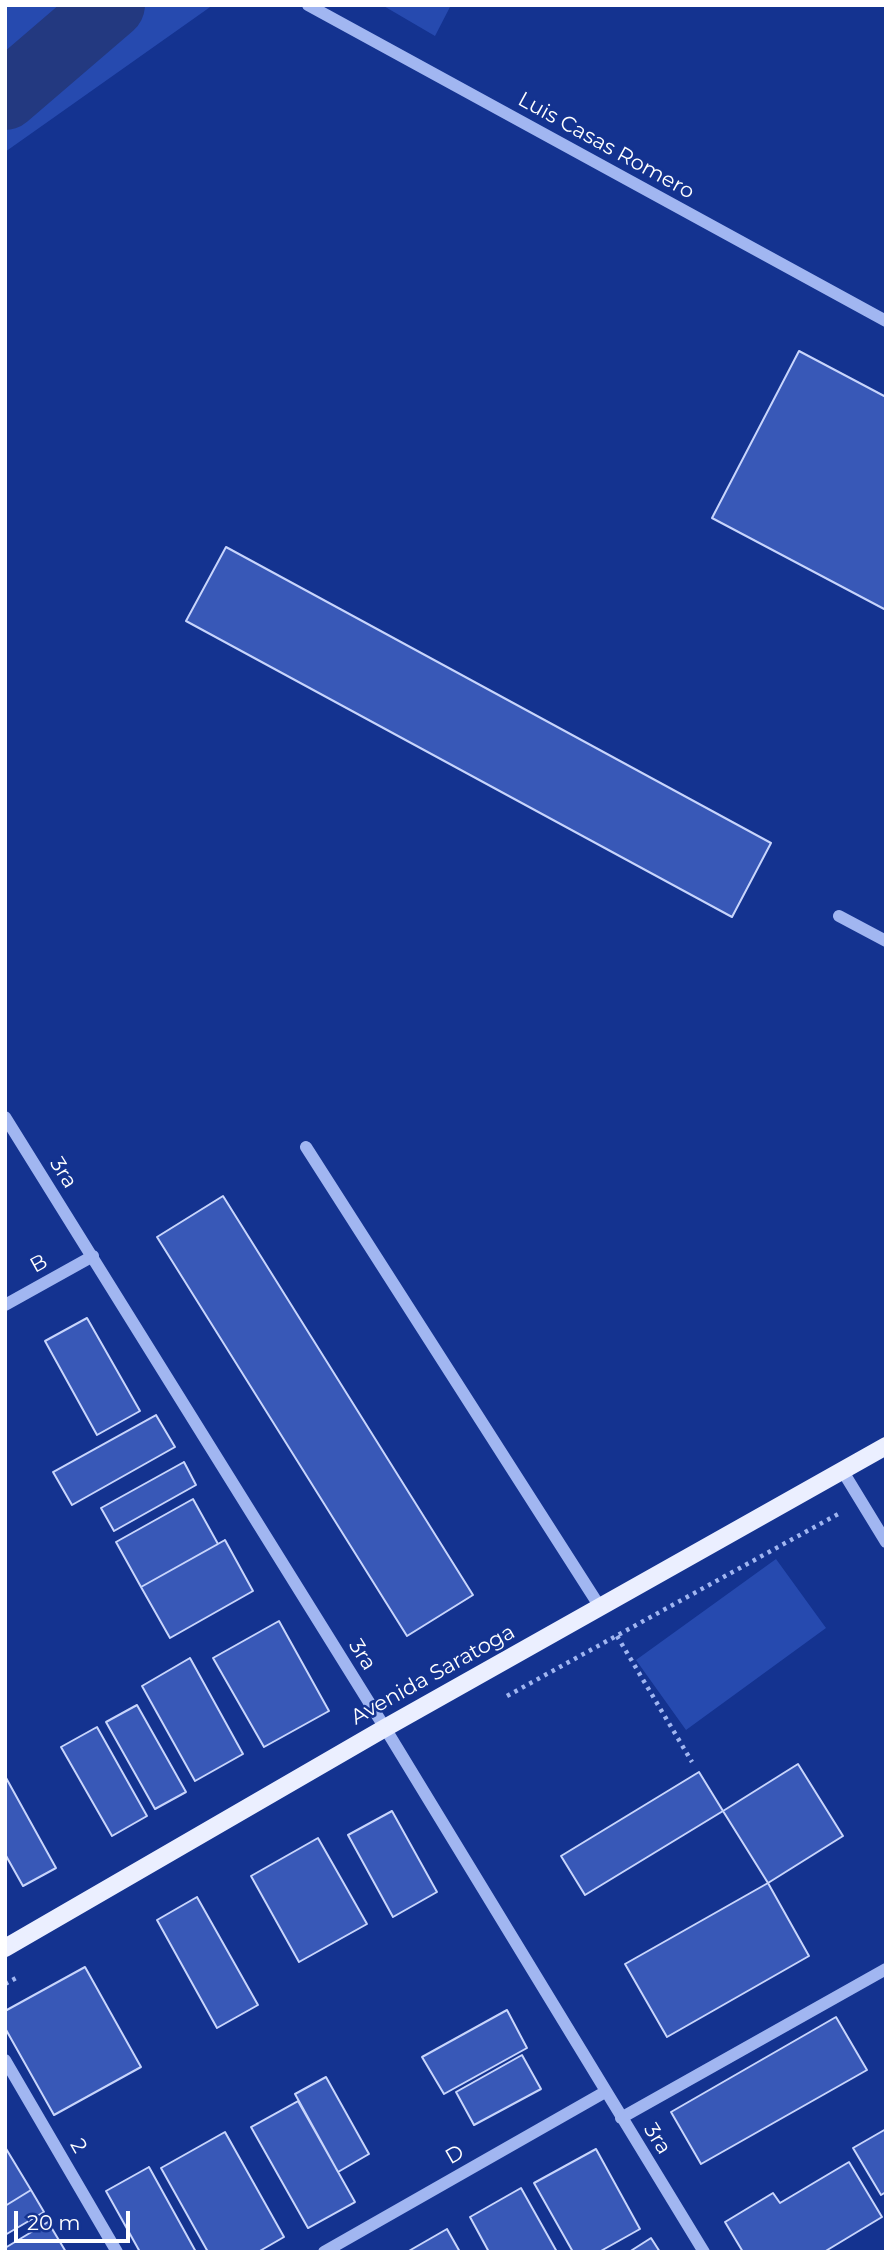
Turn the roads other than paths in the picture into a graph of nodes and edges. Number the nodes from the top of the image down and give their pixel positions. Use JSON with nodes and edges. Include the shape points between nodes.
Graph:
{"nodes":[{"id":1,"x":308,"y":5,"type":"edge"},
{"id":2,"x":886,"y":321,"type":"edge"},
{"id":3,"x":839,"y":916,"type":"dead end"},
{"id":4,"x":886,"y":942,"type":"edge"},
{"id":5,"x":5,"y":1117,"type":"edge"},
{"id":6,"x":306,"y":1147,"type":"dead end"},
{"id":7,"x":93,"y":1256,"type":"junction"},
{"id":8,"x":5,"y":1305,"type":"edge"},
{"id":9,"x":886,"y":1446,"type":"edge"},
{"id":10,"x":842,"y":1470,"type":"junction"},
{"id":11,"x":886,"y":1542,"type":"edge"},
{"id":12,"x":600,"y":1607,"type":"junction"},
{"id":13,"x":385,"y":1728,"type":"junction"},
{"id":14,"x":5,"y":1948,"type":"edge"},
{"id":15,"x":886,"y":1969,"type":"edge"},
{"id":16,"x":5,"y":2060,"type":"edge"},
{"id":17,"x":606,"y":2092,"type":"junction"},
{"id":18,"x":621,"y":2118,"type":"junction"},
{"id":19,"x":117,"y":2252,"type":"edge"},
{"id":20,"x":324,"y":2252,"type":"edge"},
{"id":21,"x":704,"y":2252,"type":"edge"}],
"edges":[{"from":1,"to":2,"type":"street","name":"Luis Casas Romero"},
{"from":3,"to":4,"type":"street"},
{"from":5,"to":7,"type":"street","name":"3ra"},
{"from":6,"to":12,"type":"street"},
{"from":7,"to":8,"type":"street","name":"B"},
{"from":7,"to":13,"type":"street","name":"3ra"},
{"from":9,"to":10,"type":"main road","name":"Avenida Saratoga"},
{"from":10,"to":11,"type":"street"},
{"from":10,"to":12,"type":"main road","name":"Avenida Saratoga"},
{"from":12,"to":13,"type":"main road","name":"Avenida Saratoga"},
{"from":13,"to":14,"type":"main road","name":"Avenida Saratoga"},
{"from":13,"to":17,"type":"street","name":"3ra"},
{"from":15,"to":18,"type":"street"},
{"from":16,"to":19,"type":"street","name":"2"},
{"from":17,"to":18,"type":"street","name":"3ra"},
{"from":17,"to":20,"type":"street","name":"D"},
{"from":18,"to":21,"type":"street","name":"3ra"}]}
